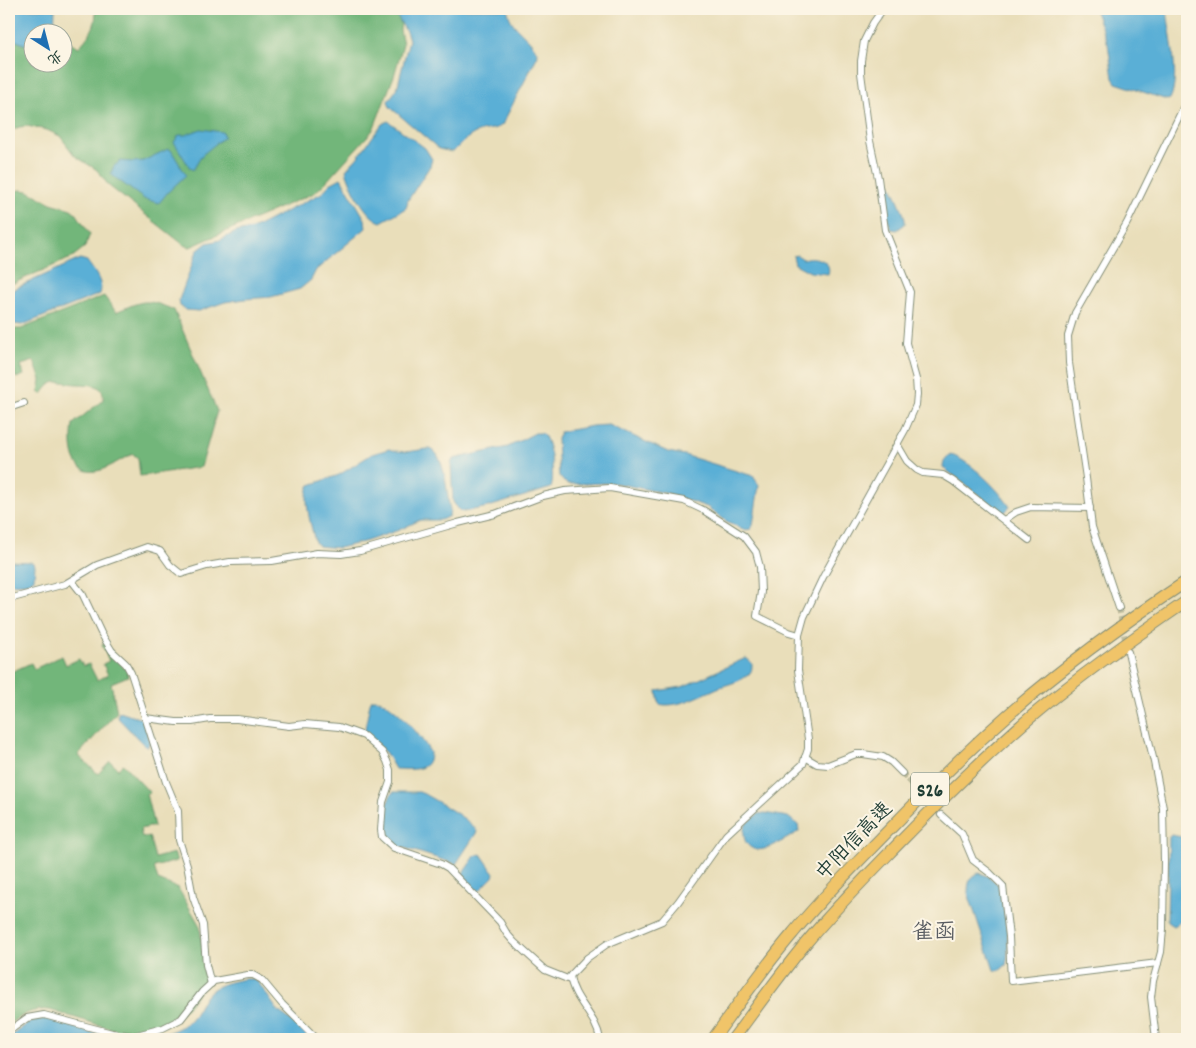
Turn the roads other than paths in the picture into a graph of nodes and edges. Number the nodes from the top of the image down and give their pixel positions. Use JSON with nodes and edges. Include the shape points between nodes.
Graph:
{"nodes":[{"id":1,"x":883,"y":9,"type":"edge"},
{"id":2,"x":1187,"y":100,"type":"edge"},
{"id":3,"x":24,"y":403,"type":"dead end"},
{"id":4,"x":9,"y":408,"type":"edge"},
{"id":5,"x":897,"y":444,"type":"junction"},
{"id":6,"x":1090,"y":508,"type":"junction"},
{"id":7,"x":1004,"y":520,"type":"junction"},
{"id":8,"x":1029,"y":540,"type":"dead end"},
{"id":9,"x":72,"y":581,"type":"junction"},
{"id":10,"x":1187,"y":581,"type":"edge"},
{"id":11,"x":9,"y":599,"type":"edge"},
{"id":12,"x":1187,"y":601,"type":"edge"},
{"id":13,"x":1119,"y":608,"type":"tunnel mouth"},
{"id":14,"x":799,"y":635,"type":"junction"},
{"id":15,"x":1128,"y":652,"type":"tunnel mouth"},
{"id":16,"x":146,"y":718,"type":"junction"},
{"id":17,"x":805,"y":757,"type":"junction"},
{"id":18,"x":902,"y":773,"type":"tunnel mouth"},
{"id":19,"x":941,"y":815,"type":"tunnel mouth"},
{"id":20,"x":1158,"y":963,"type":"junction"},
{"id":21,"x":570,"y":980,"type":"junction"},
{"id":22,"x":211,"y":984,"type":"junction"},
{"id":23,"x":9,"y":1031,"type":"edge"},
{"id":24,"x":317,"y":1039,"type":"edge"},
{"id":25,"x":600,"y":1039,"type":"edge"},
{"id":26,"x":713,"y":1039,"type":"edge"},
{"id":27,"x":733,"y":1039,"type":"edge"},
{"id":28,"x":1156,"y":1039,"type":"edge"}],
"edges":[{"from":1,"to":5,"type":"street","via":[[864,41],[861,73],[885,230],[910,292],[906,343],[917,394],[913,412]]},
{"from":2,"to":6,"type":"street","via":[[1127,224],[1075,313],[1070,329],[1069,363]]},
{"from":3,"to":4,"type":"street"},
{"from":5,"to":7,"type":"street","via":[[907,462],[917,470],[943,475]]},
{"from":5,"to":14,"type":"street","via":[[811,599]]},
{"from":6,"to":7,"type":"street","via":[[1031,507]]},
{"from":6,"to":13,"type":"street","via":[[1097,546]]},
{"from":7,"to":8,"type":"street"},
{"from":9,"to":11,"type":"street"},
{"from":9,"to":14,"type":"street","via":[[97,565],[144,548],[160,551],[180,574],[230,562],[345,553],[376,548],[495,514],[543,496],[610,488],[684,501],[744,536],[756,552],[762,574],[757,616]]},
{"from":9,"to":16,"type":"street","via":[[83,595],[112,651],[129,668]]},
{"from":10,"to":26,"type":"highway","name":"中阳信高速","number":"S26","via":[[1051,680],[964,755],[812,910]]},
{"from":12,"to":27,"type":"highway","name":"中阳信高速","number":"S26","via":[[1068,687],[976,767],[824,922]]},
{"from":14,"to":17,"type":"street","via":[[798,670],[808,739]]},
{"from":15,"to":20,"type":"street","via":[[1163,808],[1163,929]]},
{"from":16,"to":21,"type":"street","via":[[176,722],[237,719],[289,726],[305,724],[339,727],[364,736],[382,752],[390,770],[381,830],[385,840],[394,848],[448,868],[500,922],[514,942],[545,970]]},
{"from":16,"to":22,"type":"street","via":[[178,811],[179,840],[203,925]]},
{"from":17,"to":18,"type":"street","via":[[817,764],[828,765],[856,754],[883,757]]},
{"from":17,"to":21,"type":"street","via":[[803,764],[726,835],[662,921],[607,944],[577,968]]},
{"from":19,"to":20,"type":"street","via":[[962,834],[973,860],[1002,886],[1011,981]]},
{"from":20,"to":28,"type":"street","via":[[1151,997]]},
{"from":21,"to":25,"type":"street"},
{"from":22,"to":23,"type":"street","via":[[181,1019],[133,1036],[44,1014],[27,1018]]},
{"from":22,"to":24,"type":"street","via":[[230,977],[258,977]]}]}
